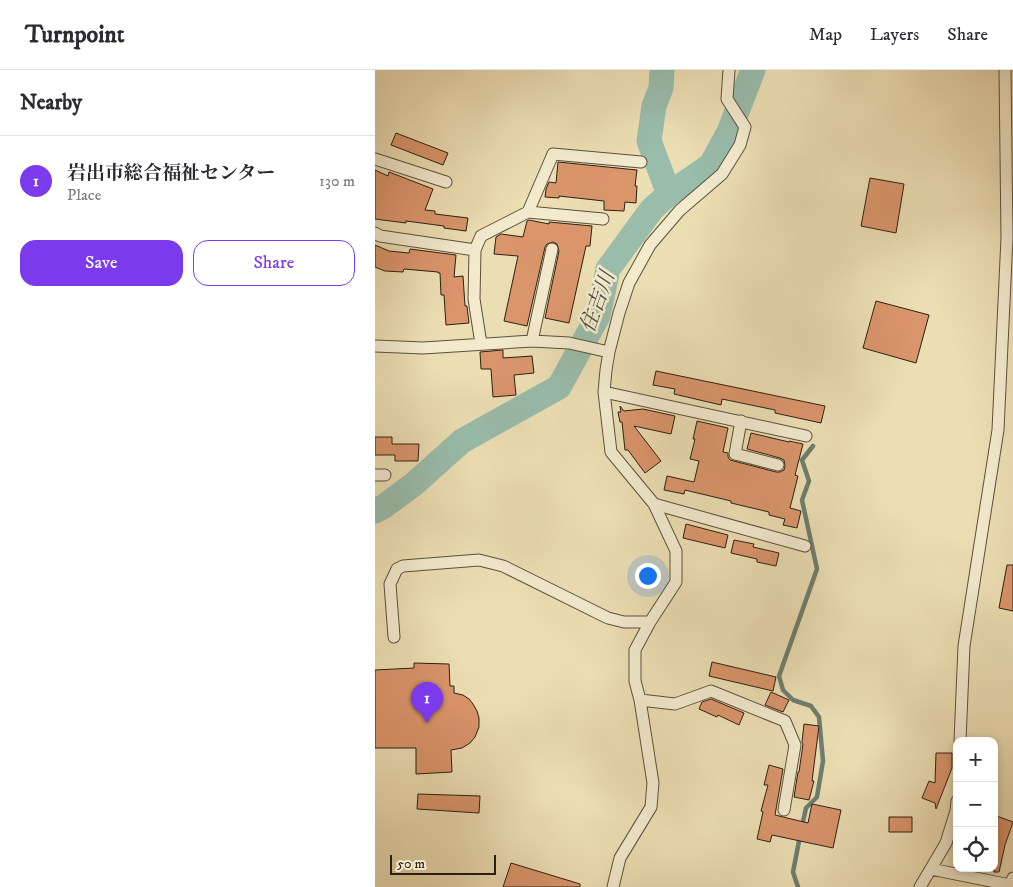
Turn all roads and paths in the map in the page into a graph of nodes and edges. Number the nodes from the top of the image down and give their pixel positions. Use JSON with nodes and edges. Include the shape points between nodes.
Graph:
{"nodes":[{"id":1,"x":729,"y":70,"type":"edge"},
{"id":2,"x":1005,"y":70,"type":"edge"},
{"id":3,"x":375,"y":160,"type":"edge"},
{"id":4,"x":641,"y":162,"type":"dead end"},
{"id":5,"x":446,"y":182,"type":"dead end"},
{"id":6,"x":528,"y":212,"type":"junction"},
{"id":7,"x":603,"y":219,"type":"dead end"},
{"id":8,"x":375,"y":233,"type":"edge"},
{"id":9,"x":552,"y":249,"type":"dead end"},
{"id":10,"x":475,"y":250,"type":"junction"},
{"id":11,"x":532,"y":341,"type":"junction"},
{"id":12,"x":481,"y":344,"type":"junction"},
{"id":13,"x":375,"y":346,"type":"edge"},
{"id":14,"x":609,"y":352,"type":"junction"},
{"id":15,"x":605,"y":392,"type":"junction"},
{"id":16,"x":741,"y":421,"type":"junction"},
{"id":17,"x":807,"y":436,"type":"dead end"},
{"id":18,"x":778,"y":466,"type":"dead end"},
{"id":19,"x":654,"y":504,"type":"junction"},
{"id":20,"x":805,"y":546,"type":"dead end"},
{"id":21,"x":650,"y":622,"type":"junction"},
{"id":22,"x":394,"y":638,"type":"dead end"},
{"id":23,"x":640,"y":700,"type":"junction"},
{"id":24,"x":960,"y":737,"type":"edge"},
{"id":25,"x":784,"y":810,"type":"dead end"},
{"id":26,"x":953,"y":822,"type":"edge"},
{"id":27,"x":931,"y":869,"type":"junction"},
{"id":28,"x":1013,"y":878,"type":"edge"},
{"id":29,"x":613,"y":887,"type":"edge"},
{"id":30,"x":920,"y":887,"type":"edge"}],
"edges":[{"from":1,"to":14,"type":"street","via":[[727,99],[745,127],[740,145],[722,174],[680,210],[650,245],[629,283]]},
{"from":2,"to":24,"type":"street","via":[[1007,238],[998,430],[964,646]]},
{"from":3,"to":5,"type":"street"},
{"from":4,"to":6,"type":"street","via":[[553,154]]},
{"from":6,"to":7,"type":"street"},
{"from":6,"to":10,"type":"street","via":[[481,236]]},
{"from":8,"to":10,"type":"street"},
{"from":9,"to":11,"type":"street"},
{"from":10,"to":12,"type":"street","via":[[474,299]]},
{"from":11,"to":12,"type":"street"},
{"from":11,"to":14,"type":"street","via":[[569,343]]},
{"from":12,"to":13,"type":"street","via":[[423,348]]},
{"from":14,"to":15,"type":"street"},
{"from":15,"to":16,"type":"street"},
{"from":15,"to":19,"type":"street","via":[[611,452]]},
{"from":16,"to":17,"type":"street"},
{"from":16,"to":18,"type":"street","via":[[735,454]]},
{"from":19,"to":20,"type":"street"},
{"from":19,"to":21,"type":"street","via":[[676,551],[675,582]]},
{"from":21,"to":22,"type":"street","via":[[608,618],[503,566],[479,560],[397,569],[390,584]]},
{"from":21,"to":23,"type":"street","via":[[635,650],[635,681]]},
{"from":23,"to":25,"type":"street","via":[[675,704],[711,691],[785,721],[795,745]]},
{"from":23,"to":29,"type":"street","via":[[653,783],[651,807],[620,858]]},
{"from":26,"to":27,"type":"street","via":[[947,843]]},
{"from":27,"to":28,"type":"street","via":[[1010,885]]},
{"from":27,"to":30,"type":"street"}]}
